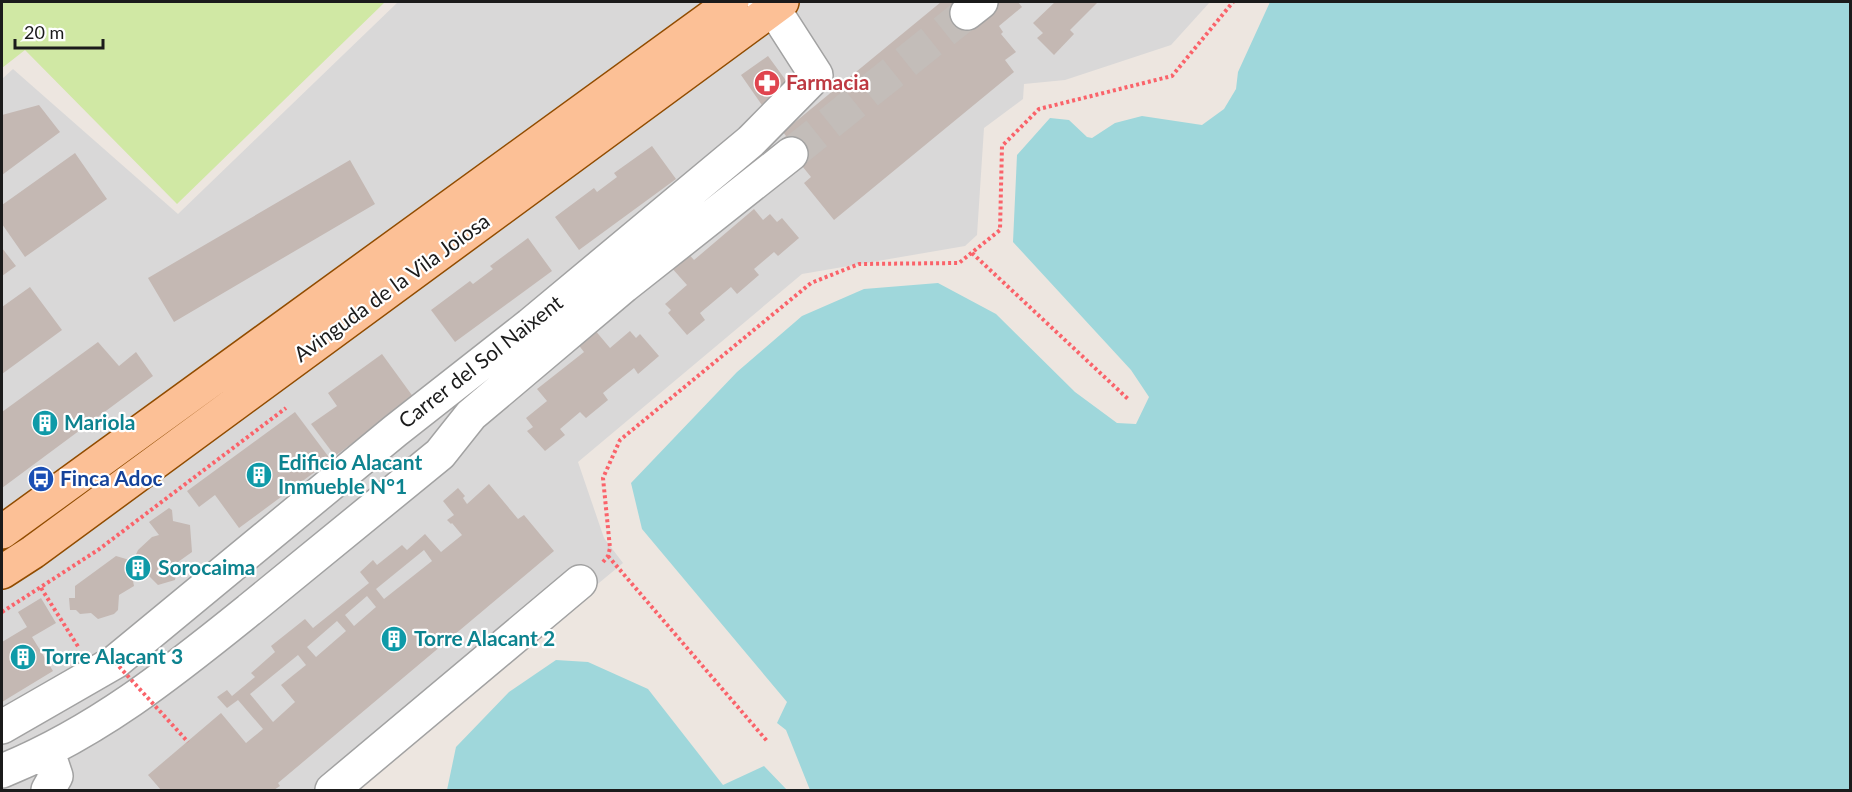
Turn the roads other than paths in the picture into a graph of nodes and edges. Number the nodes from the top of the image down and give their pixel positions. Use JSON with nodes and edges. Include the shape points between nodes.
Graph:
{"nodes":[{"id":1,"x":732,"y":2,"type":"edge"},
{"id":2,"x":773,"y":4,"type":"edge"},
{"id":3,"x":791,"y":154,"type":"tunnel mouth"},
{"id":4,"x":2,"y":532,"type":"edge"},
{"id":5,"x":2,"y":572,"type":"edge"},
{"id":6,"x":580,"y":582,"type":"road end"},
{"id":7,"x":2,"y":727,"type":"edge"},
{"id":8,"x":39,"y":756,"type":"junction"},
{"id":9,"x":2,"y":771,"type":"edge"},
{"id":10,"x":48,"y":790,"type":"edge"},
{"id":11,"x":332,"y":790,"type":"edge"}],
"edges":[{"from":1,"to":4,"type":"main road","name":"Avinguda de la Vila Joiosa"},
{"from":2,"to":5,"type":"main road","name":"Avinguda de la Vila Joiosa"},
{"from":2,"to":7,"type":"street","name":"Carrer del Sol Naixent","via":[[816,75],[751,141],[530,325],[99,659]]},
{"from":3,"to":8,"type":"street","name":"Carrer del Sol Naixent","via":[[624,286],[471,415],[440,454],[179,666],[98,724]]},
{"from":6,"to":11,"type":"street"},
{"from":8,"to":9,"type":"street","name":"Carrer del Sol Naixent"},
{"from":8,"to":10,"type":"street","via":[[52,764],[56,776]]}]}
